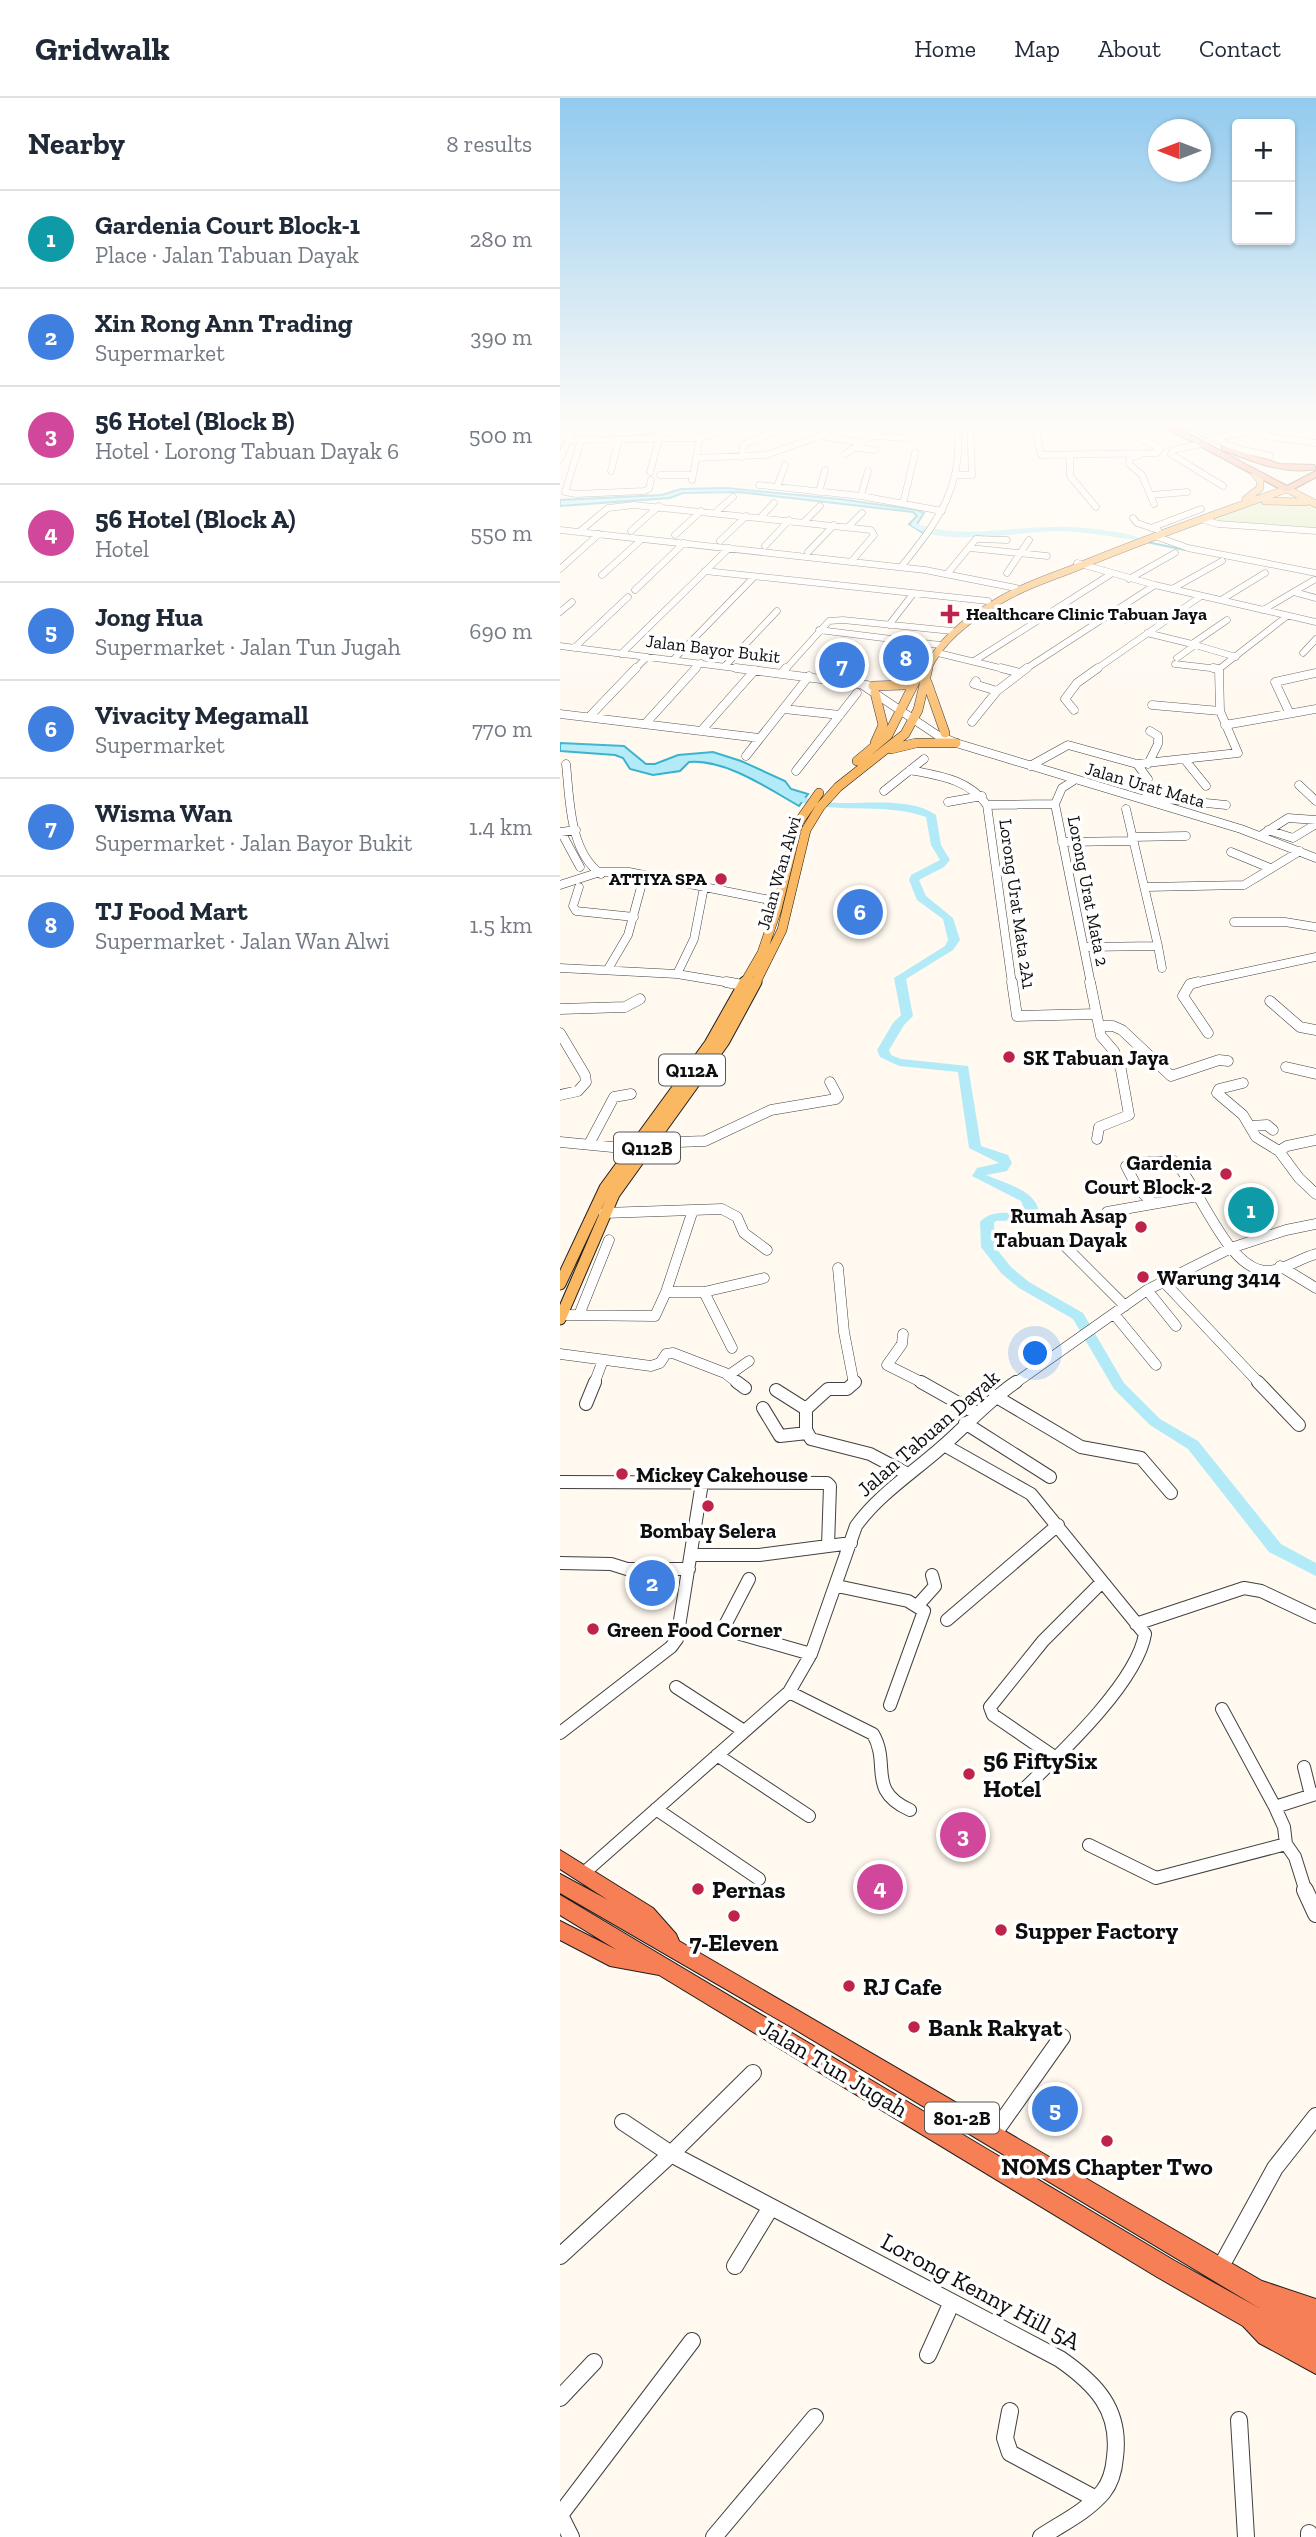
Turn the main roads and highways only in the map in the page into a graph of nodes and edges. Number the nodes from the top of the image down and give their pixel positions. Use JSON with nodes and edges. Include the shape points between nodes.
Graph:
{"nodes":[{"id":1,"x":1151,"y":536,"type":"edge"},
{"id":2,"x":1141,"y":540,"type":"joint"},
{"id":3,"x":1079,"y":564,"type":"junction"},
{"id":4,"x":1016,"y":587,"type":"joint"},
{"id":5,"x":939,"y":649,"type":"junction"},
{"id":6,"x":919,"y":673,"type":"junction"},
{"id":7,"x":927,"y":681,"type":"junction"},
{"id":8,"x":874,"y":690,"type":"joint"},
{"id":9,"x":904,"y":708,"type":"joint"},
{"id":10,"x":945,"y":733,"type":"road end"},
{"id":11,"x":960,"y":744,"type":"road end"},
{"id":12,"x":875,"y":751,"type":"junction"},
{"id":13,"x":807,"y":816,"type":"junction"},
{"id":14,"x":751,"y":984,"type":"junction"},
{"id":15,"x":562,"y":1277,"type":"edge"},
{"id":16,"x":561,"y":1317,"type":"edge"},
{"id":17,"x":560,"y":1858,"type":"edge"},
{"id":18,"x":560,"y":1883,"type":"edge"},
{"id":19,"x":560,"y":1904,"type":"edge"},
{"id":20,"x":560,"y":1930,"type":"edge"},
{"id":21,"x":628,"y":1933,"type":"junction"},
{"id":22,"x":674,"y":1960,"type":"junction"},
{"id":23,"x":1255,"y":2290,"type":"junction"},
{"id":24,"x":1316,"y":2311,"type":"edge"},
{"id":25,"x":1272,"y":2319,"type":"junction"},
{"id":26,"x":1316,"y":2329,"type":"edge"},
{"id":27,"x":1316,"y":2347,"type":"edge"},
{"id":28,"x":1316,"y":2362,"type":"edge"}],
"edges":[{"from":1,"to":2,"type":"main road","name":"Jalan Wan Alwi","number":"Q112B"},
{"from":2,"to":3,"type":"main road","name":"Jalan Wan Alwi","number":"Q112B"},
{"from":3,"to":4,"type":"main road","name":"Jalan Wan Alwi"},
{"from":3,"to":5,"type":"main road","name":"Jalan Wan Alwi","number":"Q112B","via":[[985,608]]},
{"from":4,"to":5,"type":"main road","name":"Jalan Wan Alwi","via":[[988,601],[951,631]]},
{"from":5,"to":6,"type":"main road","name":"Jalan Wan Alwi"},
{"from":5,"to":7,"type":"main road","name":"Jalan Wan Alwi","number":"Q112B","via":[[928,667]]},
{"from":6,"to":8,"type":"main road","via":[[905,685]]},
{"from":6,"to":9,"type":"main road","name":"Jalan Wan Alwi"},
{"from":7,"to":10,"type":"main road"},
{"from":7,"to":12,"type":"main road","name":"Jalan Wan Alwi","number":"Q112B","via":[[916,717],[904,735]]},
{"from":8,"to":12,"type":"main road","via":[[883,725]]},
{"from":9,"to":12,"type":"main road","name":"Jalan Wan Alwi"},
{"from":11,"to":12,"type":"main road","via":[[916,743]]},
{"from":12,"to":13,"type":"main road","name":"Jalan Wan Alwi","number":"Q112B","via":[[821,796]]},
{"from":13,"to":14,"type":"main road","name":"Jalan Wan Alwi","number":"Q112A"},
{"from":13,"to":14,"type":"main road","name":"Jalan Wan Alwi","number":"Q112B","via":[[782,930]]},
{"from":14,"to":15,"type":"main road","name":"Jalan Wan Alwi","number":"Q112A","via":[[605,1188]]},
{"from":14,"to":16,"type":"main road","name":"Jalan Wan Alwi","number":"Q112B","via":[[703,1073],[604,1213]]},
{"from":17,"to":22,"type":"highway","via":[[646,1914]]},
{"from":18,"to":21,"type":"highway","name":"Jalan Tun Jugah"},
{"from":19,"to":21,"type":"highway","name":"Jalan Tun Jugah"},
{"from":20,"to":22,"type":"highway","via":[[610,1957]]},
{"from":21,"to":22,"type":"highway","name":"Jalan Tun Jugah"},
{"from":22,"to":23,"type":"highway","name":"Jalan Tun Jugah","number":"801-2B","via":[[799,2020]]},
{"from":22,"to":25,"type":"highway","name":"Jalan Tun Jugah","via":[[1166,2269]]},
{"from":23,"to":24,"type":"highway","name":"Jalan Tun Jugah","number":"801-2B"},
{"from":23,"to":25,"type":"highway","name":"Jalan Tun Jugah","number":"801-2B"},
{"from":25,"to":26,"type":"highway","name":"Jalan Tun Jugah","number":"801-2B"},
{"from":25,"to":27,"type":"highway","name":"Jalan Tun Jugah"},
{"from":25,"to":28,"type":"highway","name":"Jalan Tun Jugah","via":[[1268,2334]]}]}
